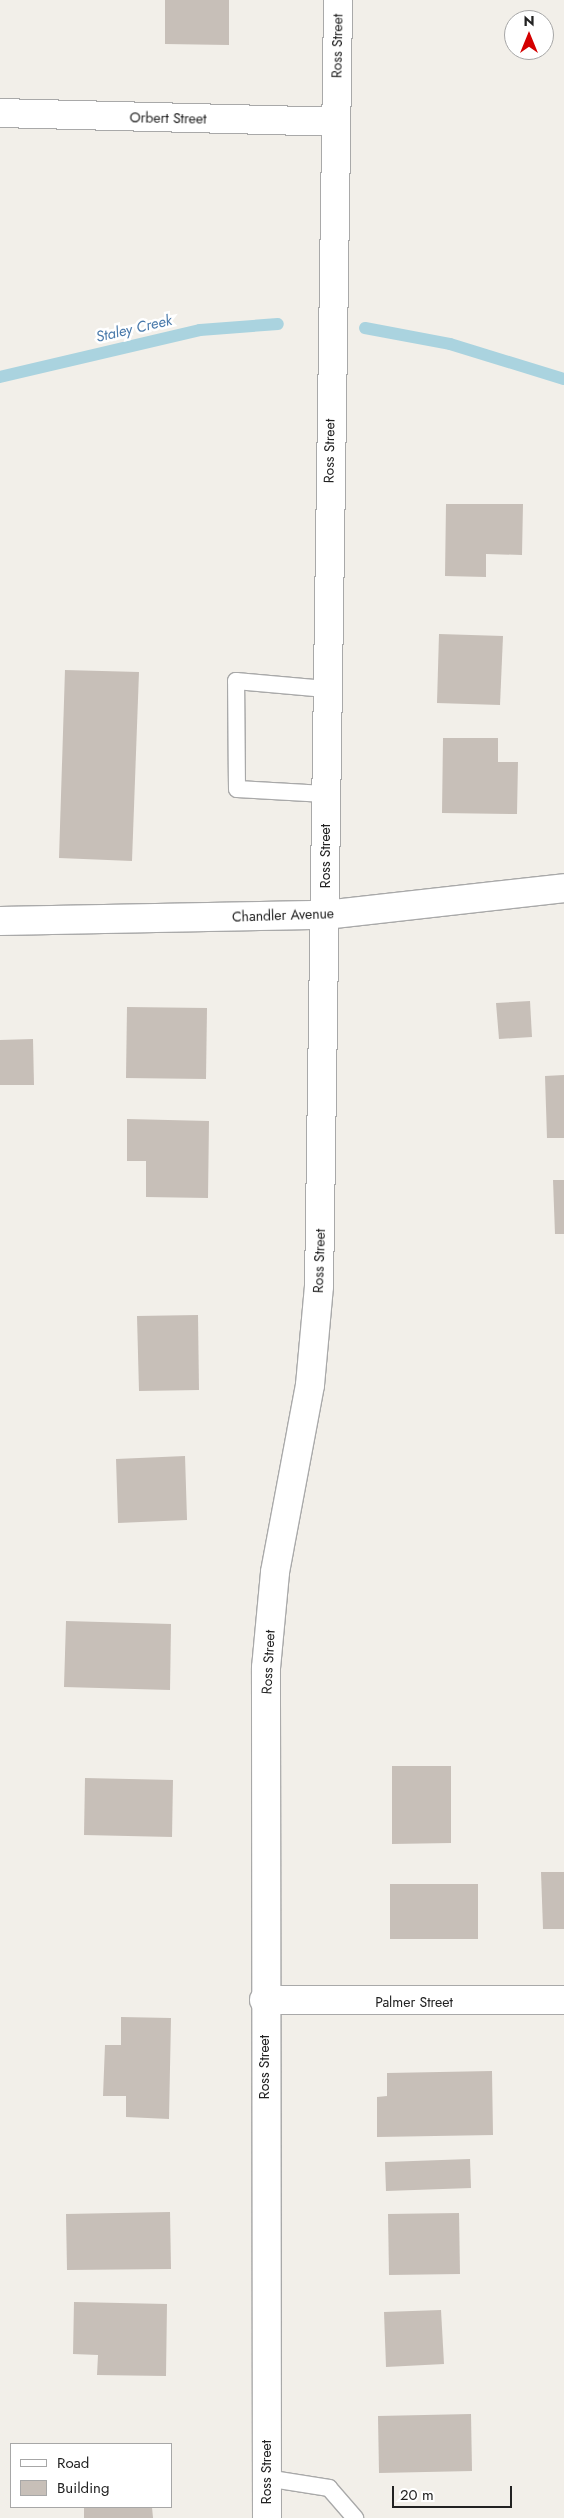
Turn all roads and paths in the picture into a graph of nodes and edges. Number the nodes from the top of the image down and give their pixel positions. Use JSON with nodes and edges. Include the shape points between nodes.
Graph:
{"nodes":[{"id":1,"x":338,"y":0,"type":"edge"},
{"id":2,"x":0,"y":114,"type":"edge"},
{"id":3,"x":336,"y":122,"type":"junction"},
{"id":4,"x":326,"y":689,"type":"junction"},
{"id":5,"x":326,"y":794,"type":"junction"},
{"id":6,"x":564,"y":888,"type":"edge"},
{"id":7,"x":325,"y":914,"type":"junction"},
{"id":8,"x":0,"y":921,"type":"edge"},
{"id":9,"x":264,"y":2000,"type":"junction"},
{"id":10,"x":564,"y":2000,"type":"edge"},
{"id":11,"x":266,"y":2478,"type":"junction"},
{"id":12,"x":267,"y":2518,"type":"edge"},
{"id":13,"x":355,"y":2518,"type":"edge"}],
"edges":[{"from":1,"to":3,"type":"street","name":"Ross Street"},
{"from":2,"to":3,"type":"street","name":"Orbert Street"},
{"from":3,"to":4,"type":"street","name":"Ross Street"},
{"from":4,"to":5,"type":"street","name":"Ross Street"},
{"from":4,"to":5,"type":"lane","via":[[236,681],[237,789]]},
{"from":5,"to":7,"type":"street","name":"Ross Street"},
{"from":6,"to":7,"type":"street","name":"Chandler Avenue"},
{"from":7,"to":8,"type":"street","name":"Chandler Avenue"},
{"from":7,"to":9,"type":"street","name":"Ross Street","via":[[319,1286],[310,1385],[276,1572],[266,1668]]},
{"from":9,"to":10,"type":"street","name":"Palmer Street"},
{"from":9,"to":11,"type":"street","name":"Ross Street"},
{"from":11,"to":12,"type":"street","name":"Ross Street"},
{"from":11,"to":13,"type":"lane","via":[[329,2488]]}]}
